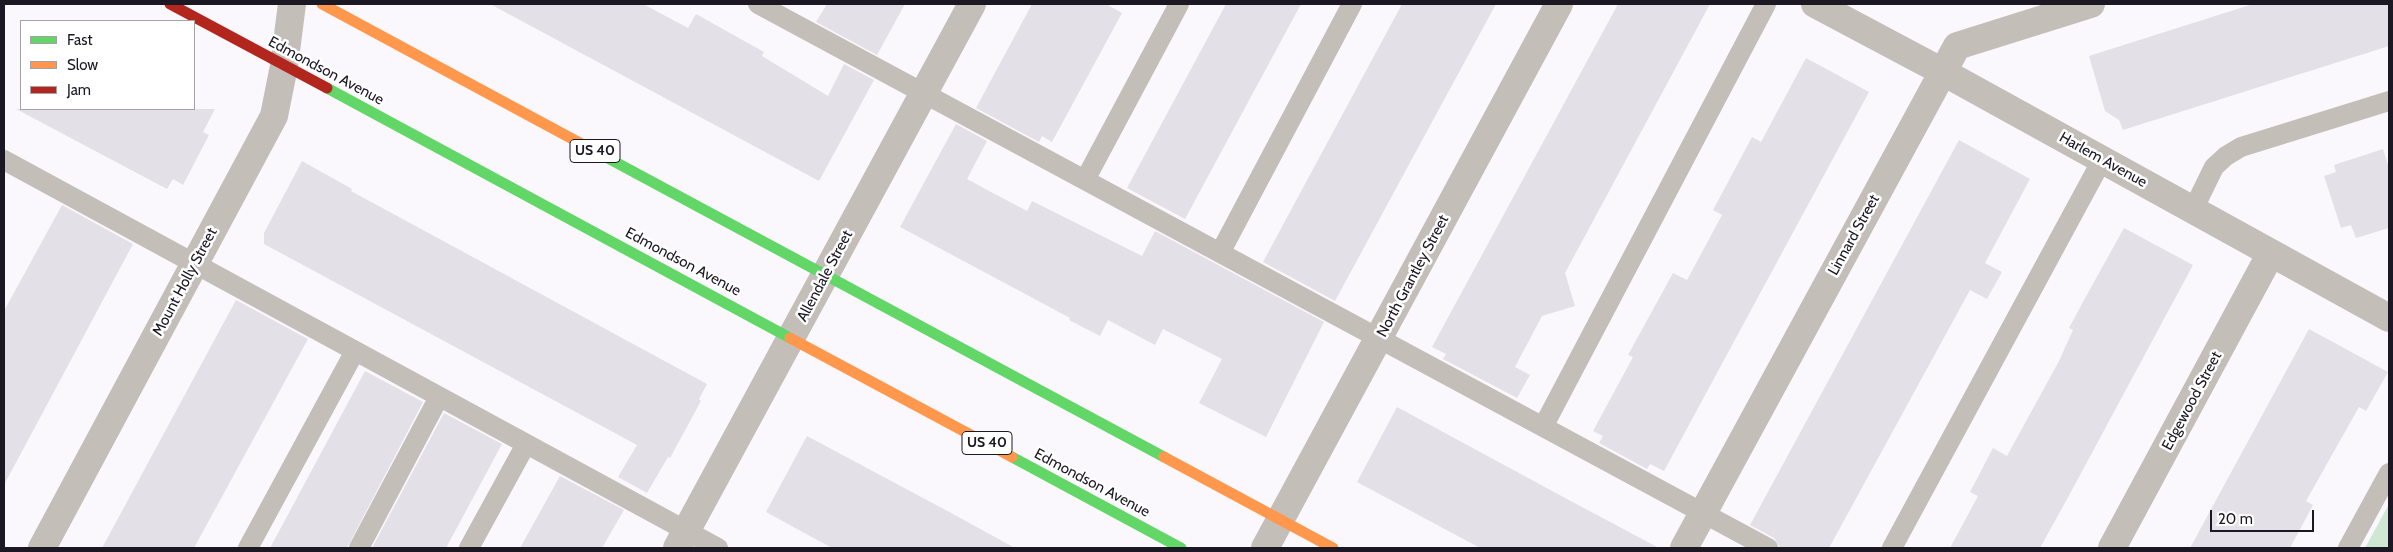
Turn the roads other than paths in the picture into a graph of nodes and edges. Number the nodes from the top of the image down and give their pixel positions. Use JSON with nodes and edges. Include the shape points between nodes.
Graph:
{"nodes":[{"id":1,"x":170,"y":4,"type":"edge"},
{"id":2,"x":292,"y":4,"type":"edge"},
{"id":3,"x":322,"y":4,"type":"edge"},
{"id":4,"x":760,"y":4,"type":"edge"},
{"id":5,"x":972,"y":4,"type":"edge"},
{"id":6,"x":1180,"y":4,"type":"edge"},
{"id":7,"x":1352,"y":4,"type":"edge"},
{"id":8,"x":1559,"y":4,"type":"edge"},
{"id":9,"x":1766,"y":4,"type":"edge"},
{"id":10,"x":1815,"y":4,"type":"edge"},
{"id":11,"x":2091,"y":4,"type":"edge"},
{"id":12,"x":284,"y":66,"type":"junction"},
{"id":13,"x":1943,"y":72,"type":"junction"},
{"id":14,"x":923,"y":93,"type":"junction"},
{"id":15,"x":2389,"y":101,"type":"edge"},
{"id":16,"x":4,"y":160,"type":"edge"},
{"id":17,"x":2102,"y":160,"type":"junction"},
{"id":18,"x":1085,"y":180,"type":"junction"},
{"id":19,"x":2193,"y":210,"type":"junction"},
{"id":20,"x":1220,"y":253,"type":"junction"},
{"id":21,"x":2271,"y":253,"type":"junction"},
{"id":22,"x":195,"y":263,"type":"junction"},
{"id":23,"x":826,"y":275,"type":"junction"},
{"id":24,"x":2389,"y":318,"type":"edge"},
{"id":25,"x":792,"y":338,"type":"junction"},
{"id":26,"x":1380,"y":339,"type":"junction"},
{"id":27,"x":355,"y":351,"type":"junction"},
{"id":28,"x":439,"y":396,"type":"junction"},
{"id":29,"x":1543,"y":427,"type":"junction"},
{"id":30,"x":526,"y":444,"type":"junction"},
{"id":31,"x":2389,"y":473,"type":"edge"},
{"id":32,"x":1703,"y":513,"type":"junction"},
{"id":33,"x":1280,"y":520,"type":"junction"},
{"id":34,"x":682,"y":540,"type":"edge"},
{"id":35,"x":1894,"y":547,"type":"edge"},
{"id":36,"x":42,"y":548,"type":"edge"},
{"id":37,"x":248,"y":548,"type":"edge"},
{"id":38,"x":359,"y":548,"type":"edge"},
{"id":39,"x":469,"y":548,"type":"edge"},
{"id":40,"x":718,"y":548,"type":"edge"},
{"id":41,"x":1182,"y":548,"type":"edge"},
{"id":42,"x":1265,"y":548,"type":"edge"},
{"id":43,"x":1332,"y":548,"type":"edge"},
{"id":44,"x":1684,"y":548,"type":"edge"},
{"id":45,"x":1768,"y":548,"type":"edge"},
{"id":46,"x":2112,"y":548,"type":"edge"},
{"id":47,"x":2348,"y":548,"type":"edge"}],
"edges":[{"from":1,"to":12,"type":"main road","name":"Edmondson Avenue","number":"US 40"},
{"from":2,"to":12,"type":"street","name":"Mount Holly Street"},
{"from":3,"to":23,"type":"main road","number":"US 40"},
{"from":4,"to":14,"type":"lane"},
{"from":5,"to":14,"type":"street","name":"Allendale Street"},
{"from":6,"to":18,"type":"lane"},
{"from":7,"to":20,"type":"lane"},
{"from":8,"to":26,"type":"street","name":"North Grantley Street"},
{"from":9,"to":29,"type":"lane"},
{"from":10,"to":13,"type":"street","name":"Harlem Avenue"},
{"from":11,"to":13,"type":"street","name":"Linnard Street","via":[[1957,46]]},
{"from":12,"to":22,"type":"street","name":"Mount Holly Street","via":[[274,116]]},
{"from":12,"to":25,"type":"main road","name":"Edmondson Avenue","number":"US 40"},
{"from":13,"to":17,"type":"street","name":"Harlem Avenue"},
{"from":13,"to":32,"type":"street","name":"Linnard Street"},
{"from":14,"to":18,"type":"lane"},
{"from":14,"to":23,"type":"street","name":"Allendale Street"},
{"from":15,"to":19,"type":"lane","via":[[2241,147],[2214,167]]},
{"from":16,"to":22,"type":"lane"},
{"from":17,"to":19,"type":"street","name":"Harlem Avenue"},
{"from":17,"to":35,"type":"lane"},
{"from":18,"to":20,"type":"lane"},
{"from":19,"to":21,"type":"street","name":"Harlem Avenue"},
{"from":20,"to":26,"type":"lane"},
{"from":21,"to":24,"type":"street","name":"Harlem Avenue"},
{"from":21,"to":46,"type":"street","name":"Edgewood Street"},
{"from":22,"to":27,"type":"lane"},
{"from":22,"to":36,"type":"street","name":"Mount Holly Street"},
{"from":23,"to":25,"type":"street","name":"Allendale Street"},
{"from":23,"to":33,"type":"main road","number":"US 40"},
{"from":25,"to":34,"type":"street","name":"Allendale Street"},
{"from":25,"to":41,"type":"main road","name":"Edmondson Avenue","number":"US 40"},
{"from":26,"to":29,"type":"lane"},
{"from":26,"to":33,"type":"street","name":"North Grantley Street"},
{"from":27,"to":28,"type":"lane"},
{"from":27,"to":37,"type":"lane"},
{"from":28,"to":30,"type":"lane"},
{"from":28,"to":38,"type":"lane"},
{"from":29,"to":32,"type":"lane"},
{"from":30,"to":34,"type":"lane"},
{"from":30,"to":39,"type":"lane"},
{"from":31,"to":47,"type":"lane"},
{"from":32,"to":44,"type":"street","name":"Linnard Street"},
{"from":32,"to":45,"type":"lane"},
{"from":33,"to":42,"type":"street","name":"North Grantley Street"},
{"from":33,"to":43,"type":"main road","number":"US 40"},
{"from":34,"to":40,"type":"lane"}]}
